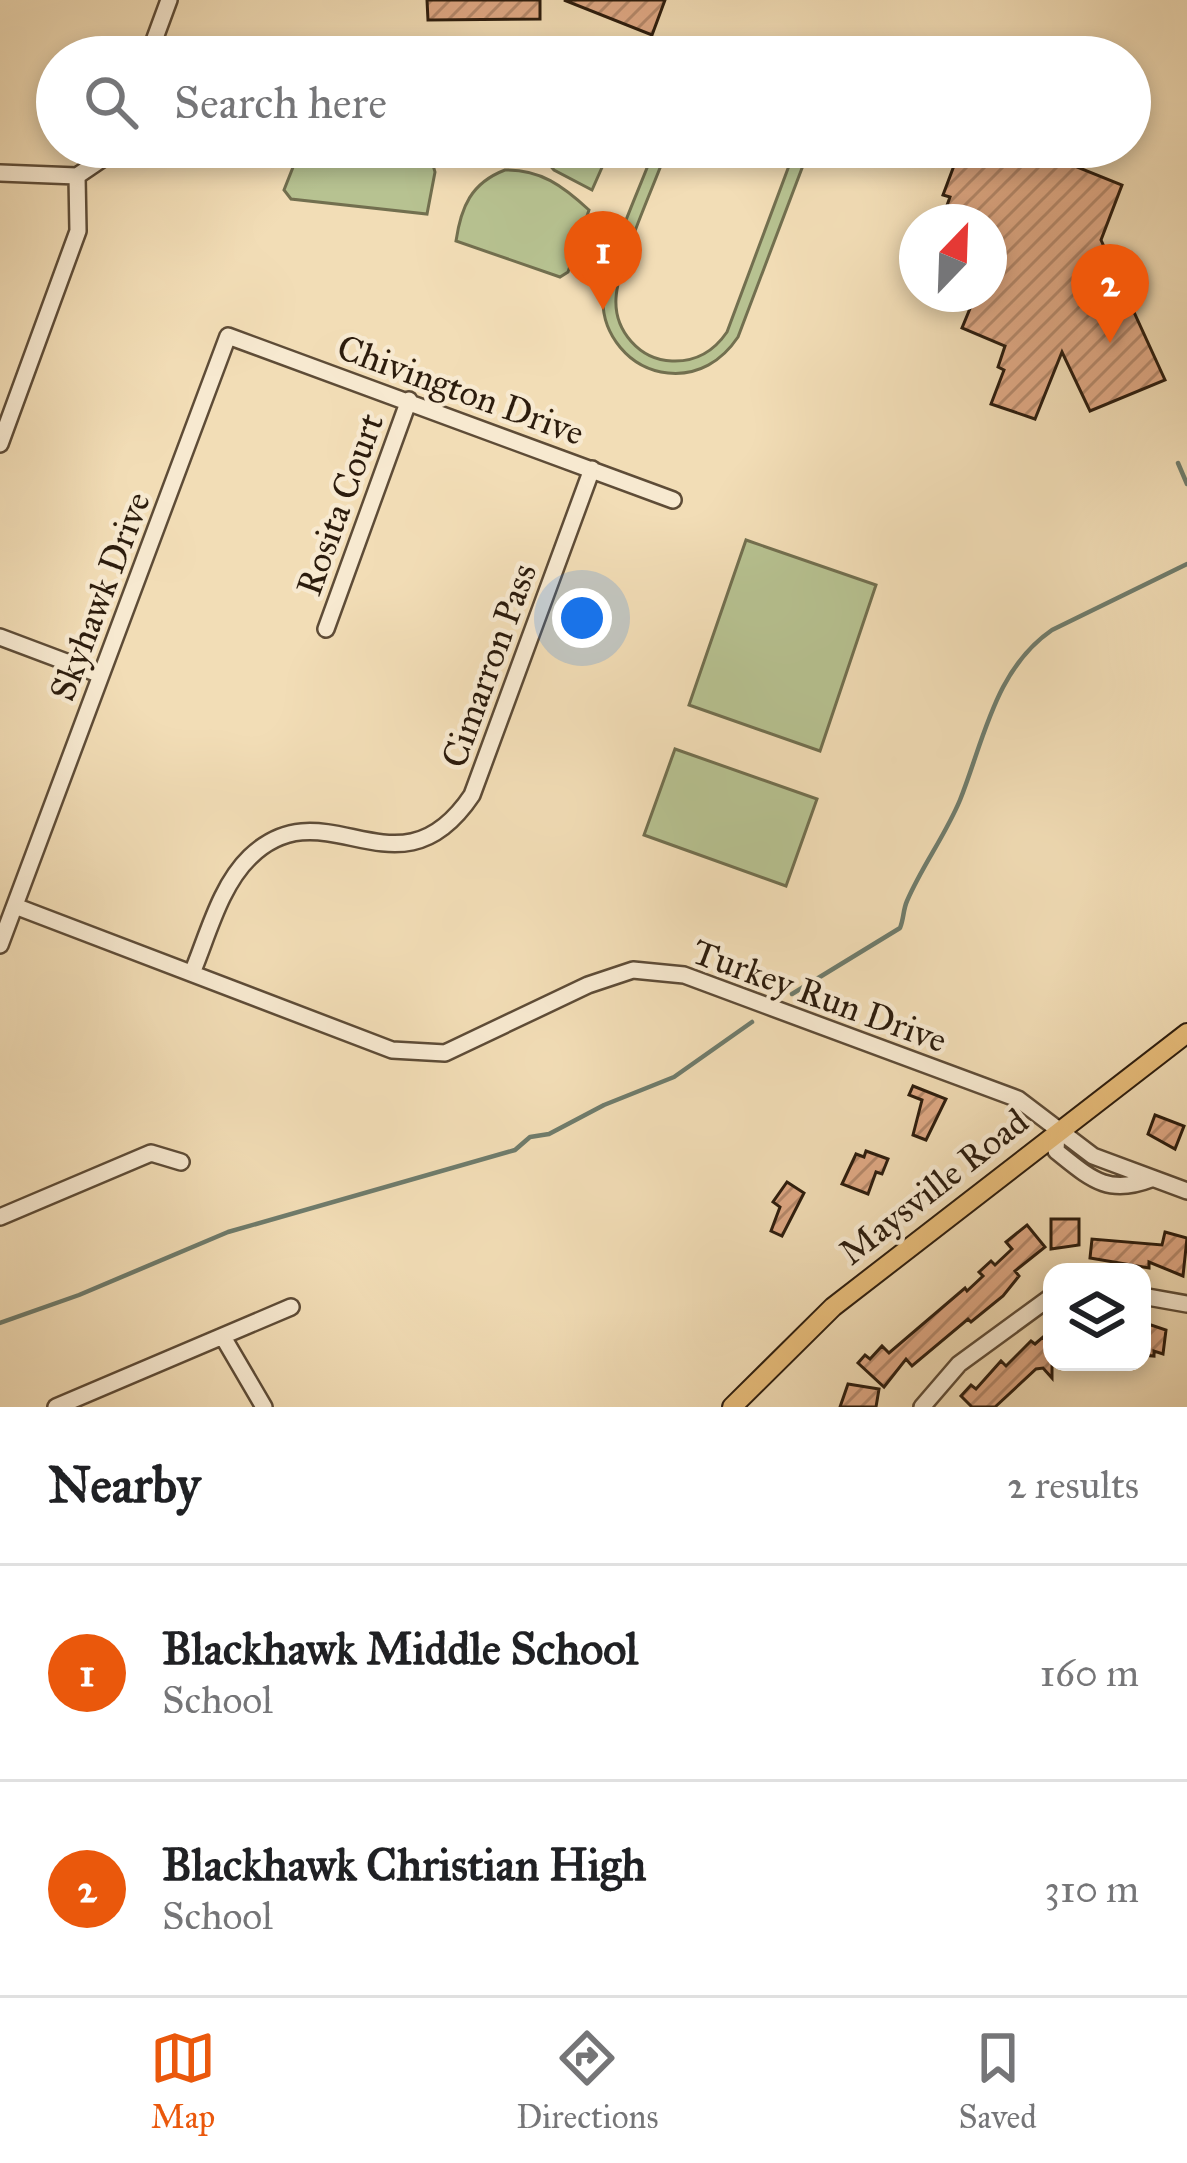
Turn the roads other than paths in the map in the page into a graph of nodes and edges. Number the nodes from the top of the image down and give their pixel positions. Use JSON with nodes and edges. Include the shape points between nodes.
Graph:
{"nodes":[{"id":1,"x":169,"y":0,"type":"edge"},
{"id":2,"x":156,"y":36,"type":"edge"},
{"id":3,"x":89,"y":168,"type":"edge"},
{"id":4,"x":0,"y":172,"type":"edge"},
{"id":5,"x":77,"y":176,"type":"junction"},
{"id":6,"x":228,"y":336,"type":"joint"},
{"id":7,"x":409,"y":400,"type":"junction"},
{"id":8,"x":0,"y":444,"type":"edge"},
{"id":9,"x":592,"y":469,"type":"junction"},
{"id":10,"x":673,"y":500,"type":"dead end"},
{"id":11,"x":326,"y":629,"type":"dead end"},
{"id":12,"x":0,"y":637,"type":"edge"},
{"id":13,"x":101,"y":675,"type":"junction"},
{"id":14,"x":15,"y":906,"type":"junction"},
{"id":15,"x":0,"y":945,"type":"edge"},
{"id":16,"x":192,"y":973,"type":"junction"},
{"id":17,"x":1187,"y":1033,"type":"edge"},
{"id":18,"x":1057,"y":1131,"type":"junction"},
{"id":19,"x":181,"y":1162,"type":"dead end"},
{"id":20,"x":1187,"y":1191,"type":"edge"},
{"id":21,"x":0,"y":1217,"type":"edge"},
{"id":22,"x":1151,"y":1298,"type":"edge"},
{"id":23,"x":1043,"y":1303,"type":"edge"},
{"id":24,"x":1187,"y":1304,"type":"edge"},
{"id":25,"x":291,"y":1307,"type":"dead end"},
{"id":26,"x":223,"y":1337,"type":"junction"},
{"id":27,"x":56,"y":1407,"type":"edge"},
{"id":28,"x":264,"y":1407,"type":"edge"},
{"id":29,"x":732,"y":1407,"type":"edge"},
{"id":30,"x":922,"y":1407,"type":"edge"}],
"edges":[{"from":1,"to":2,"type":"street"},
{"from":3,"to":5,"type":"street"},
{"from":4,"to":5,"type":"street"},
{"from":5,"to":8,"type":"street","via":[[79,231]]},
{"from":6,"to":7,"type":"street","name":"Chivington Drive"},
{"from":6,"to":13,"type":"street","name":"Skyhawk Drive"},
{"from":7,"to":9,"type":"street","name":"Chivington Drive"},
{"from":7,"to":11,"type":"street","name":"Rosita Court"},
{"from":9,"to":10,"type":"street","name":"Chivington Drive"},
{"from":9,"to":16,"type":"street","name":"Cimarron Pass","via":[[472,795],[455,820],[401,846],[326,830],[273,841],[229,885]]},
{"from":12,"to":13,"type":"street"},
{"from":13,"to":14,"type":"street","name":"Skyhawk Drive"},
{"from":14,"to":15,"type":"street","name":"Skyhawk Drive"},
{"from":14,"to":16,"type":"street","name":"Turkey Run Drive"},
{"from":16,"to":18,"type":"street","name":"Turkey Run Drive","via":[[392,1050],[430,1054],[618,974],[683,975],[1018,1099]]},
{"from":17,"to":18,"type":"main road","name":"Maysville Road"},
{"from":18,"to":20,"type":"street","name":"Turkey Run Drive","via":[[1056,1150],[1096,1180],[1121,1188],[1151,1179]]},
{"from":18,"to":29,"type":"main road","name":"Maysville Road","via":[[833,1307]]},
{"from":19,"to":21,"type":"street","via":[[151,1153]]},
{"from":22,"to":24,"type":"street"},
{"from":23,"to":30,"type":"street","via":[[959,1364]]},
{"from":25,"to":26,"type":"street"},
{"from":26,"to":27,"type":"street"},
{"from":26,"to":28,"type":"street"}]}
